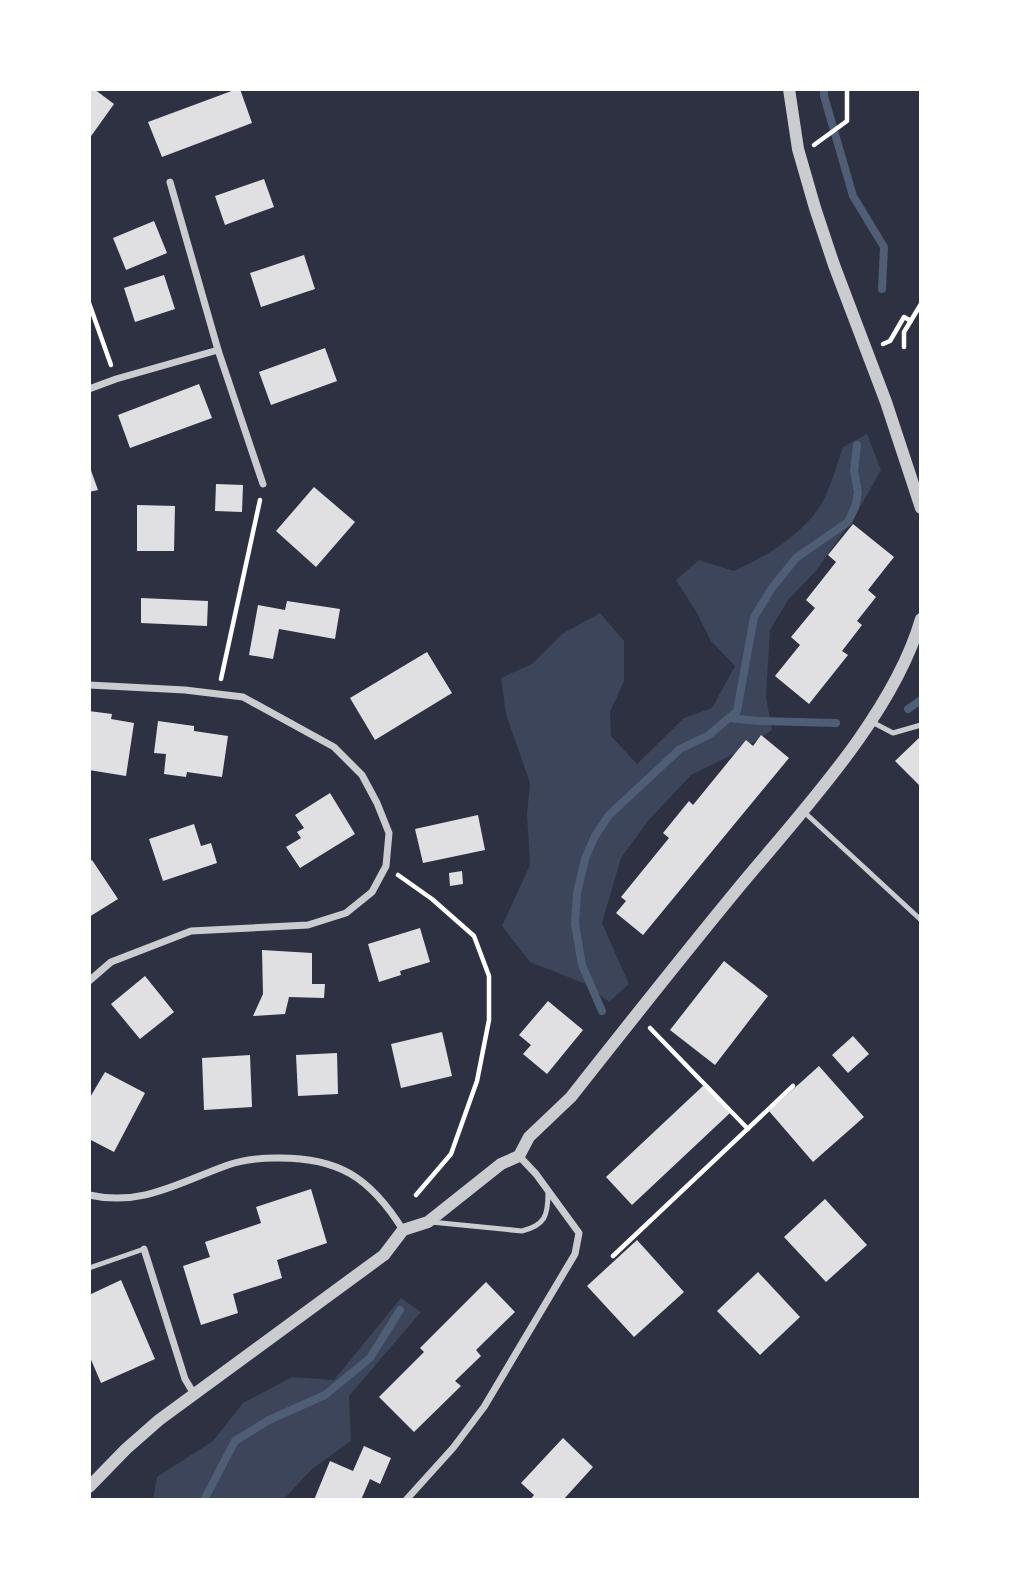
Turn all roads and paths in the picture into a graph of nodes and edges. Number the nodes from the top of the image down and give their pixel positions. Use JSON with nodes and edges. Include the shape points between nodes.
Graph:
{"nodes":[{"id":1,"x":789,"y":89,"type":"edge"},
{"id":2,"x":847,"y":89,"type":"edge"},
{"id":3,"x":818,"y":143,"type":"dead end"},
{"id":4,"x":170,"y":182,"type":"dead end"},
{"id":5,"x":89,"y":303,"type":"edge"},
{"id":6,"x":921,"y":304,"type":"edge"},
{"id":7,"x":911,"y":321,"type":"junction"},
{"id":8,"x":890,"y":341,"type":"dead end"},
{"id":9,"x":904,"y":347,"type":"dead end"},
{"id":10,"x":218,"y":350,"type":"junction"},
{"id":11,"x":116,"y":379,"type":"junction"},
{"id":12,"x":89,"y":389,"type":"edge"},
{"id":13,"x":263,"y":484,"type":"joint"},
{"id":14,"x":921,"y":508,"type":"edge"},
{"id":15,"x":921,"y":619,"type":"edge"},
{"id":16,"x":919,"y":633,"type":"edge"},
{"id":17,"x":89,"y":685,"type":"edge"},
{"id":18,"x":218,"y":694,"type":"junction"},
{"id":19,"x":870,"y":721,"type":"junction"},
{"id":20,"x":921,"y":725,"type":"edge"},
{"id":21,"x":803,"y":811,"type":"junction"},
{"id":22,"x":386,"y":866,"type":"junction"},
{"id":23,"x":921,"y":920,"type":"edge"},
{"id":24,"x":89,"y":981,"type":"edge"},
{"id":25,"x":650,"y":1027,"type":"dead end"},
{"id":26,"x":793,"y":1086,"type":"dead end"},
{"id":27,"x":748,"y":1129,"type":"junction"},
{"id":28,"x":519,"y":1156,"type":"junction"},
{"id":29,"x":548,"y":1193,"type":"junction"},
{"id":30,"x":89,"y":1195,"type":"edge"},
{"id":31,"x":416,"y":1195,"type":"dead end"},
{"id":32,"x":428,"y":1222,"type":"junction"},
{"id":33,"x":403,"y":1230,"type":"junction"},
{"id":34,"x":144,"y":1249,"type":"joint"},
{"id":35,"x":612,"y":1256,"type":"dead end"},
{"id":36,"x":89,"y":1268,"type":"edge"},
{"id":37,"x":194,"y":1394,"type":"junction"},
{"id":38,"x":89,"y":1487,"type":"edge"},
{"id":39,"x":406,"y":1500,"type":"edge"}],
"edges":[{"from":1,"to":14,"type":"street","via":[[798,149],[815,208]]},
{"from":2,"to":3,"type":"path","via":[[847,121]]},
{"from":4,"to":10,"type":"street"},
{"from":5,"to":11,"type":"path"},
{"from":6,"to":7,"type":"path"},
{"from":7,"to":8,"type":"path","via":[[904,317]]},
{"from":7,"to":9,"type":"path","via":[[904,332]]},
{"from":10,"to":11,"type":"street"},
{"from":10,"to":13,"type":"street"},
{"from":11,"to":12,"type":"street"},
{"from":13,"to":18,"type":"path"},
{"from":15,"to":16,"type":"street"},
{"from":16,"to":19,"type":"street"},
{"from":17,"to":18,"type":"street"},
{"from":18,"to":22,"type":"street","via":[[243,697],[291,722],[334,747],[362,775],[389,833]]},
{"from":19,"to":20,"type":"lane","via":[[893,733]]},
{"from":19,"to":21,"type":"street"},
{"from":21,"to":23,"type":"lane"},
{"from":21,"to":28,"type":"street"},
{"from":22,"to":24,"type":"street","via":[[372,892],[346,913],[308,925],[191,931],[111,962]]},
{"from":22,"to":31,"type":"path","via":[[474,936],[489,976],[489,1020],[477,1081],[451,1154]]},
{"from":25,"to":27,"type":"path"},
{"from":26,"to":27,"type":"path"},
{"from":27,"to":35,"type":"path"},
{"from":28,"to":29,"type":"street"},
{"from":28,"to":32,"type":"street","via":[[500,1164]]},
{"from":29,"to":32,"type":"lane","via":[[546,1215],[533,1228],[522,1231]]},
{"from":29,"to":39,"type":"street","via":[[579,1233],[575,1254],[484,1407]]},
{"from":30,"to":33,"type":"street","via":[[110,1200],[134,1198],[231,1163],[290,1158],[340,1167],[363,1181],[385,1202]]},
{"from":32,"to":33,"type":"street"},
{"from":33,"to":37,"type":"street","via":[[384,1255]]},
{"from":34,"to":36,"type":"lane"},
{"from":34,"to":37,"type":"street","via":[[185,1379]]},
{"from":37,"to":38,"type":"street","via":[[126,1448]]}]}
